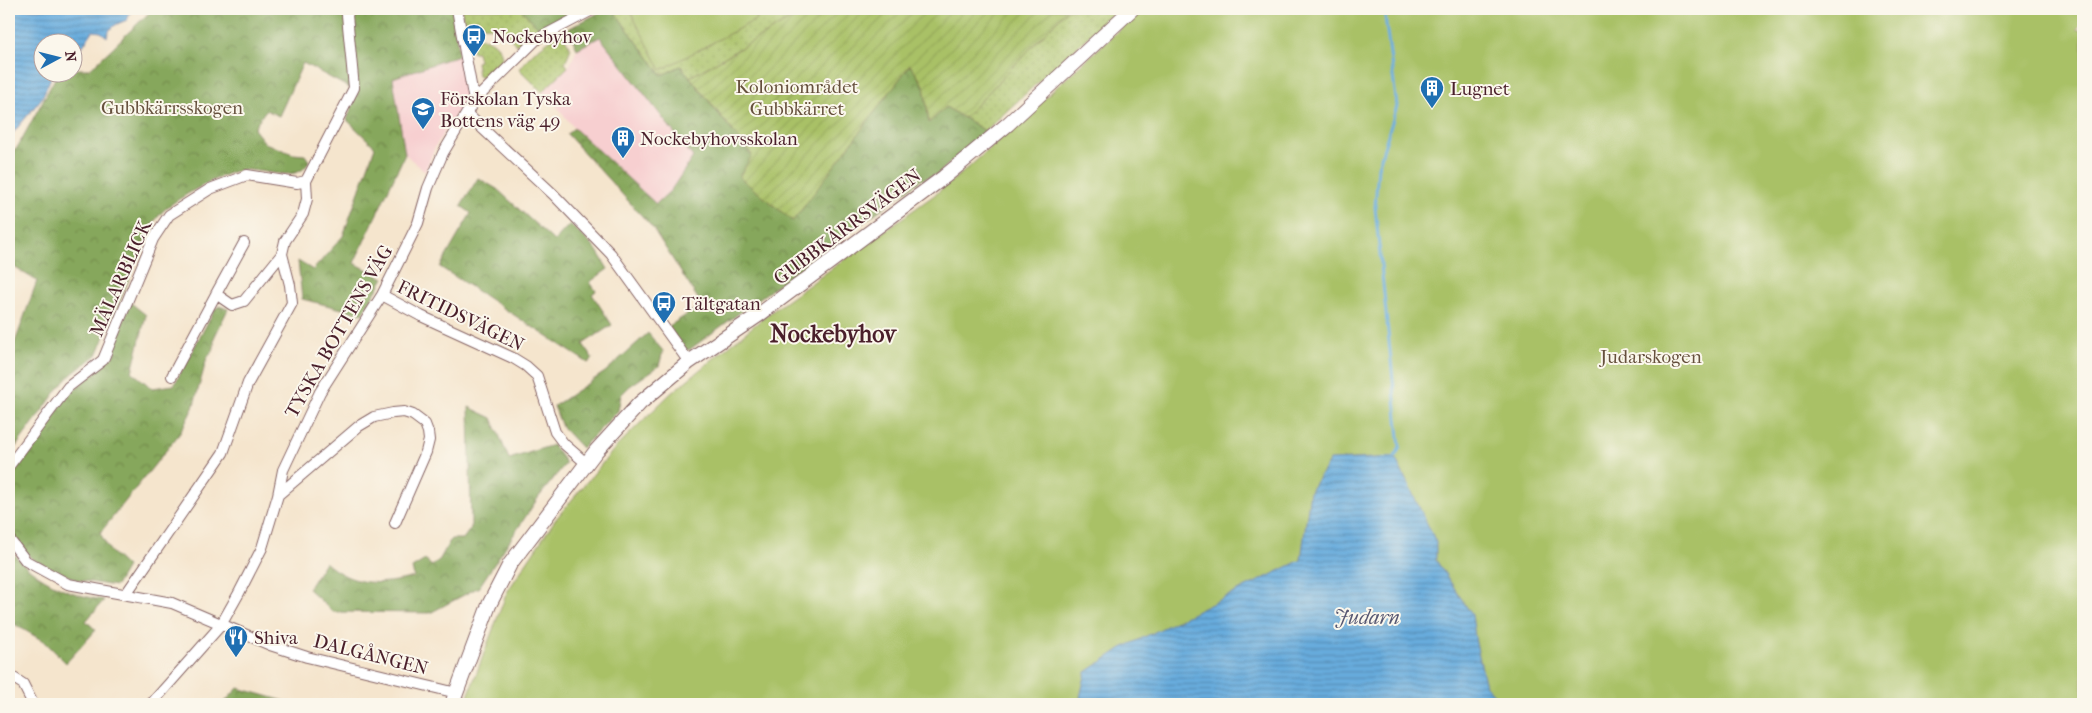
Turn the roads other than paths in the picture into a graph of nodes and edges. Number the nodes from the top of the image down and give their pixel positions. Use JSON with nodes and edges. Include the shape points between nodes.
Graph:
{"nodes":[{"id":1,"x":350,"y":9,"type":"edge"},
{"id":2,"x":457,"y":9,"type":"edge"},
{"id":3,"x":594,"y":9,"type":"edge"},
{"id":4,"x":1132,"y":9,"type":"edge"},
{"id":5,"x":474,"y":100,"type":"junction"},
{"id":6,"x":467,"y":114,"type":"junction"},
{"id":7,"x":306,"y":181,"type":"junction"},
{"id":8,"x":244,"y":243,"type":"dead end"},
{"id":9,"x":282,"y":254,"type":"junction"},
{"id":10,"x":216,"y":294,"type":"junction"},
{"id":11,"x":382,"y":295,"type":"junction"},
{"id":12,"x":689,"y":362,"type":"junction"},
{"id":13,"x":172,"y":376,"type":"dead end"},
{"id":14,"x":587,"y":464,"type":"junction"},
{"id":15,"x":9,"y":466,"type":"edge"},
{"id":16,"x":278,"y":495,"type":"junction"},
{"id":17,"x":395,"y":522,"type":"dead end"},
{"id":18,"x":9,"y":539,"type":"edge"},
{"id":19,"x":126,"y":594,"type":"junction"},
{"id":20,"x":222,"y":625,"type":"junction"},
{"id":21,"x":9,"y":675,"type":"edge"},
{"id":22,"x":455,"y":698,"type":"edge"},
{"id":23,"x":32,"y":704,"type":"edge"},
{"id":24,"x":150,"y":704,"type":"edge"}],
"edges":[{"from":1,"to":7,"type":"street","via":[[347,15],[354,88]]},
{"from":2,"to":5,"type":"street"},
{"from":3,"to":5,"type":"street","name":"TYSKA BOTTENS VÄG","via":[[537,39]]},
{"from":4,"to":12,"type":"street","name":"GUBBKÄRRSVÄGEN","via":[[1008,124],[944,177],[760,314]]},
{"from":5,"to":6,"type":"street","name":"TYSKA BOTTENS VÄG"},
{"from":6,"to":11,"type":"street","name":"TYSKA BOTTENS VÄG","via":[[442,153],[418,222]]},
{"from":6,"to":12,"type":"street","via":[[553,194],[610,254]]},
{"from":7,"to":9,"type":"street","via":[[307,199],[303,214],[286,241]]},
{"from":7,"to":15,"type":"street","name":"MÄLARBLICK","via":[[298,183],[247,175],[210,189],[169,215],[153,239],[103,360],[68,387]]},
{"from":8,"to":10,"type":"street"},
{"from":9,"to":10,"type":"street","via":[[244,301],[232,304]]},
{"from":9,"to":19,"type":"street","via":[[292,303],[248,383],[224,453]]},
{"from":10,"to":13,"type":"street"},
{"from":11,"to":14,"type":"street","name":"FRITIDSVÄGEN","via":[[526,366],[537,376],[555,432]]},
{"from":11,"to":16,"type":"street","name":"TYSKA BOTTENS VÄG","via":[[320,392],[283,470]]},
{"from":12,"to":14,"type":"street","name":"GUBBKÄRRSVÄGEN","via":[[640,403]]},
{"from":14,"to":22,"type":"street","name":"GUBBKÄRRSVÄGEN","via":[[510,564],[489,605]]},
{"from":16,"to":17,"type":"street","via":[[359,426],[392,412],[408,414],[425,424],[429,440]]},
{"from":16,"to":20,"type":"street","name":"TYSKA BOTTENS VÄG","via":[[262,548]]},
{"from":18,"to":19,"type":"street","via":[[26,561],[68,584]]},
{"from":19,"to":20,"type":"street","via":[[172,603]]},
{"from":20,"to":22,"type":"street","name":"DALGÅNGEN","via":[[307,657]]},
{"from":20,"to":24,"type":"street","name":"TYSKA BOTTENS VÄG"},
{"from":21,"to":23,"type":"street","via":[[23,684]]}]}
